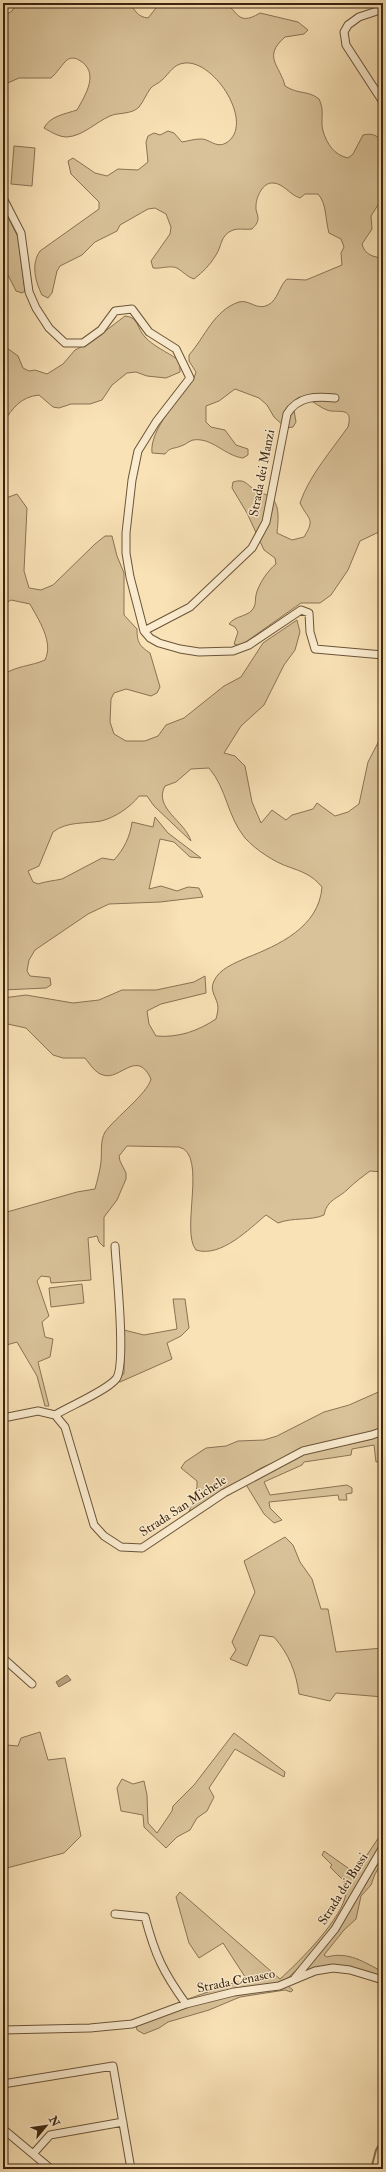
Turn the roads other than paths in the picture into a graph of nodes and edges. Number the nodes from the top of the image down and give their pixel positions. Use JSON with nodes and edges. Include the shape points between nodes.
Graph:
{"nodes":[{"id":1,"x":383,"y":8,"type":"edge"},
{"id":2,"x":383,"y":102,"type":"edge"},
{"id":3,"x":3,"y":198,"type":"edge"},
{"id":4,"x":335,"y":398,"type":"dead end"},
{"id":5,"x":144,"y":631,"type":"junction"},
{"id":6,"x":383,"y":655,"type":"edge"},
{"id":7,"x":115,"y":1246,"type":"dead end"},
{"id":8,"x":55,"y":1415,"type":"junction"},
{"id":9,"x":3,"y":1418,"type":"edge"},
{"id":10,"x":383,"y":1431,"type":"edge"},
{"id":11,"x":3,"y":1658,"type":"edge"},
{"id":12,"x":32,"y":1684,"type":"dead end"},
{"id":13,"x":383,"y":1847,"type":"edge"},
{"id":14,"x":115,"y":1914,"type":"dead end"},
{"id":15,"x":293,"y":1979,"type":"junction"},
{"id":16,"x":383,"y":1980,"type":"edge"},
{"id":17,"x":186,"y":2004,"type":"junction"},
{"id":18,"x":3,"y":2030,"type":"edge"},
{"id":19,"x":3,"y":2084,"type":"edge"},
{"id":20,"x":123,"y":2122,"type":"junction"},
{"id":21,"x":3,"y":2129,"type":"edge"},
{"id":22,"x":33,"y":2154,"type":"junction"},
{"id":23,"x":51,"y":2169,"type":"edge"},
{"id":24,"x":131,"y":2169,"type":"edge"}],
"edges":[{"from":1,"to":2,"type":"street","via":[[359,17],[348,25],[344,32],[346,45]]},
{"from":3,"to":5,"type":"street","via":[[21,233],[30,292],[36,308],[49,328],[65,343],[83,343],[101,330],[115,311],[132,309],[149,332],[176,349],[190,378],[156,422],[138,451],[132,480],[126,553]]},
{"from":4,"to":5,"type":"street","name":"Strada dei Manzi","via":[[303,399],[292,405],[287,414],[266,522],[252,548],[190,607]]},
{"from":5,"to":6,"type":"street","via":[[159,644],[180,649],[199,652],[233,651],[249,645],[301,610],[308,613],[315,648]]},
{"from":7,"to":8,"type":"street","via":[[120,1372],[116,1380],[106,1387]]},
{"from":8,"to":9,"type":"street","via":[[38,1411]]},
{"from":8,"to":10,"type":"street","name":"Strada San Michele","via":[[65,1427],[94,1525],[104,1536],[121,1547],[142,1548],[224,1493],[303,1451]]},
{"from":11,"to":12,"type":"street"},
{"from":13,"to":15,"type":"street","name":"Strada dei Bussi","via":[[334,1929]]},
{"from":14,"to":17,"type":"street","name":"Strada Cenasco","via":[[145,1917],[153,1947],[166,1976]]},
{"from":15,"to":16,"type":"street","name":"Strada Cenasco","via":[[333,1968],[350,1970]]},
{"from":15,"to":17,"type":"street","name":"Strada Cenasco","via":[[279,1986],[234,1992]]},
{"from":17,"to":18,"type":"street","name":"Strada Cenasco","via":[[132,2024],[90,2028]]},
{"from":19,"to":20,"type":"street","via":[[113,2066]]},
{"from":20,"to":22,"type":"street","via":[[50,2135]]},
{"from":20,"to":24,"type":"street"},
{"from":21,"to":22,"type":"street"},
{"from":22,"to":23,"type":"street"}]}
